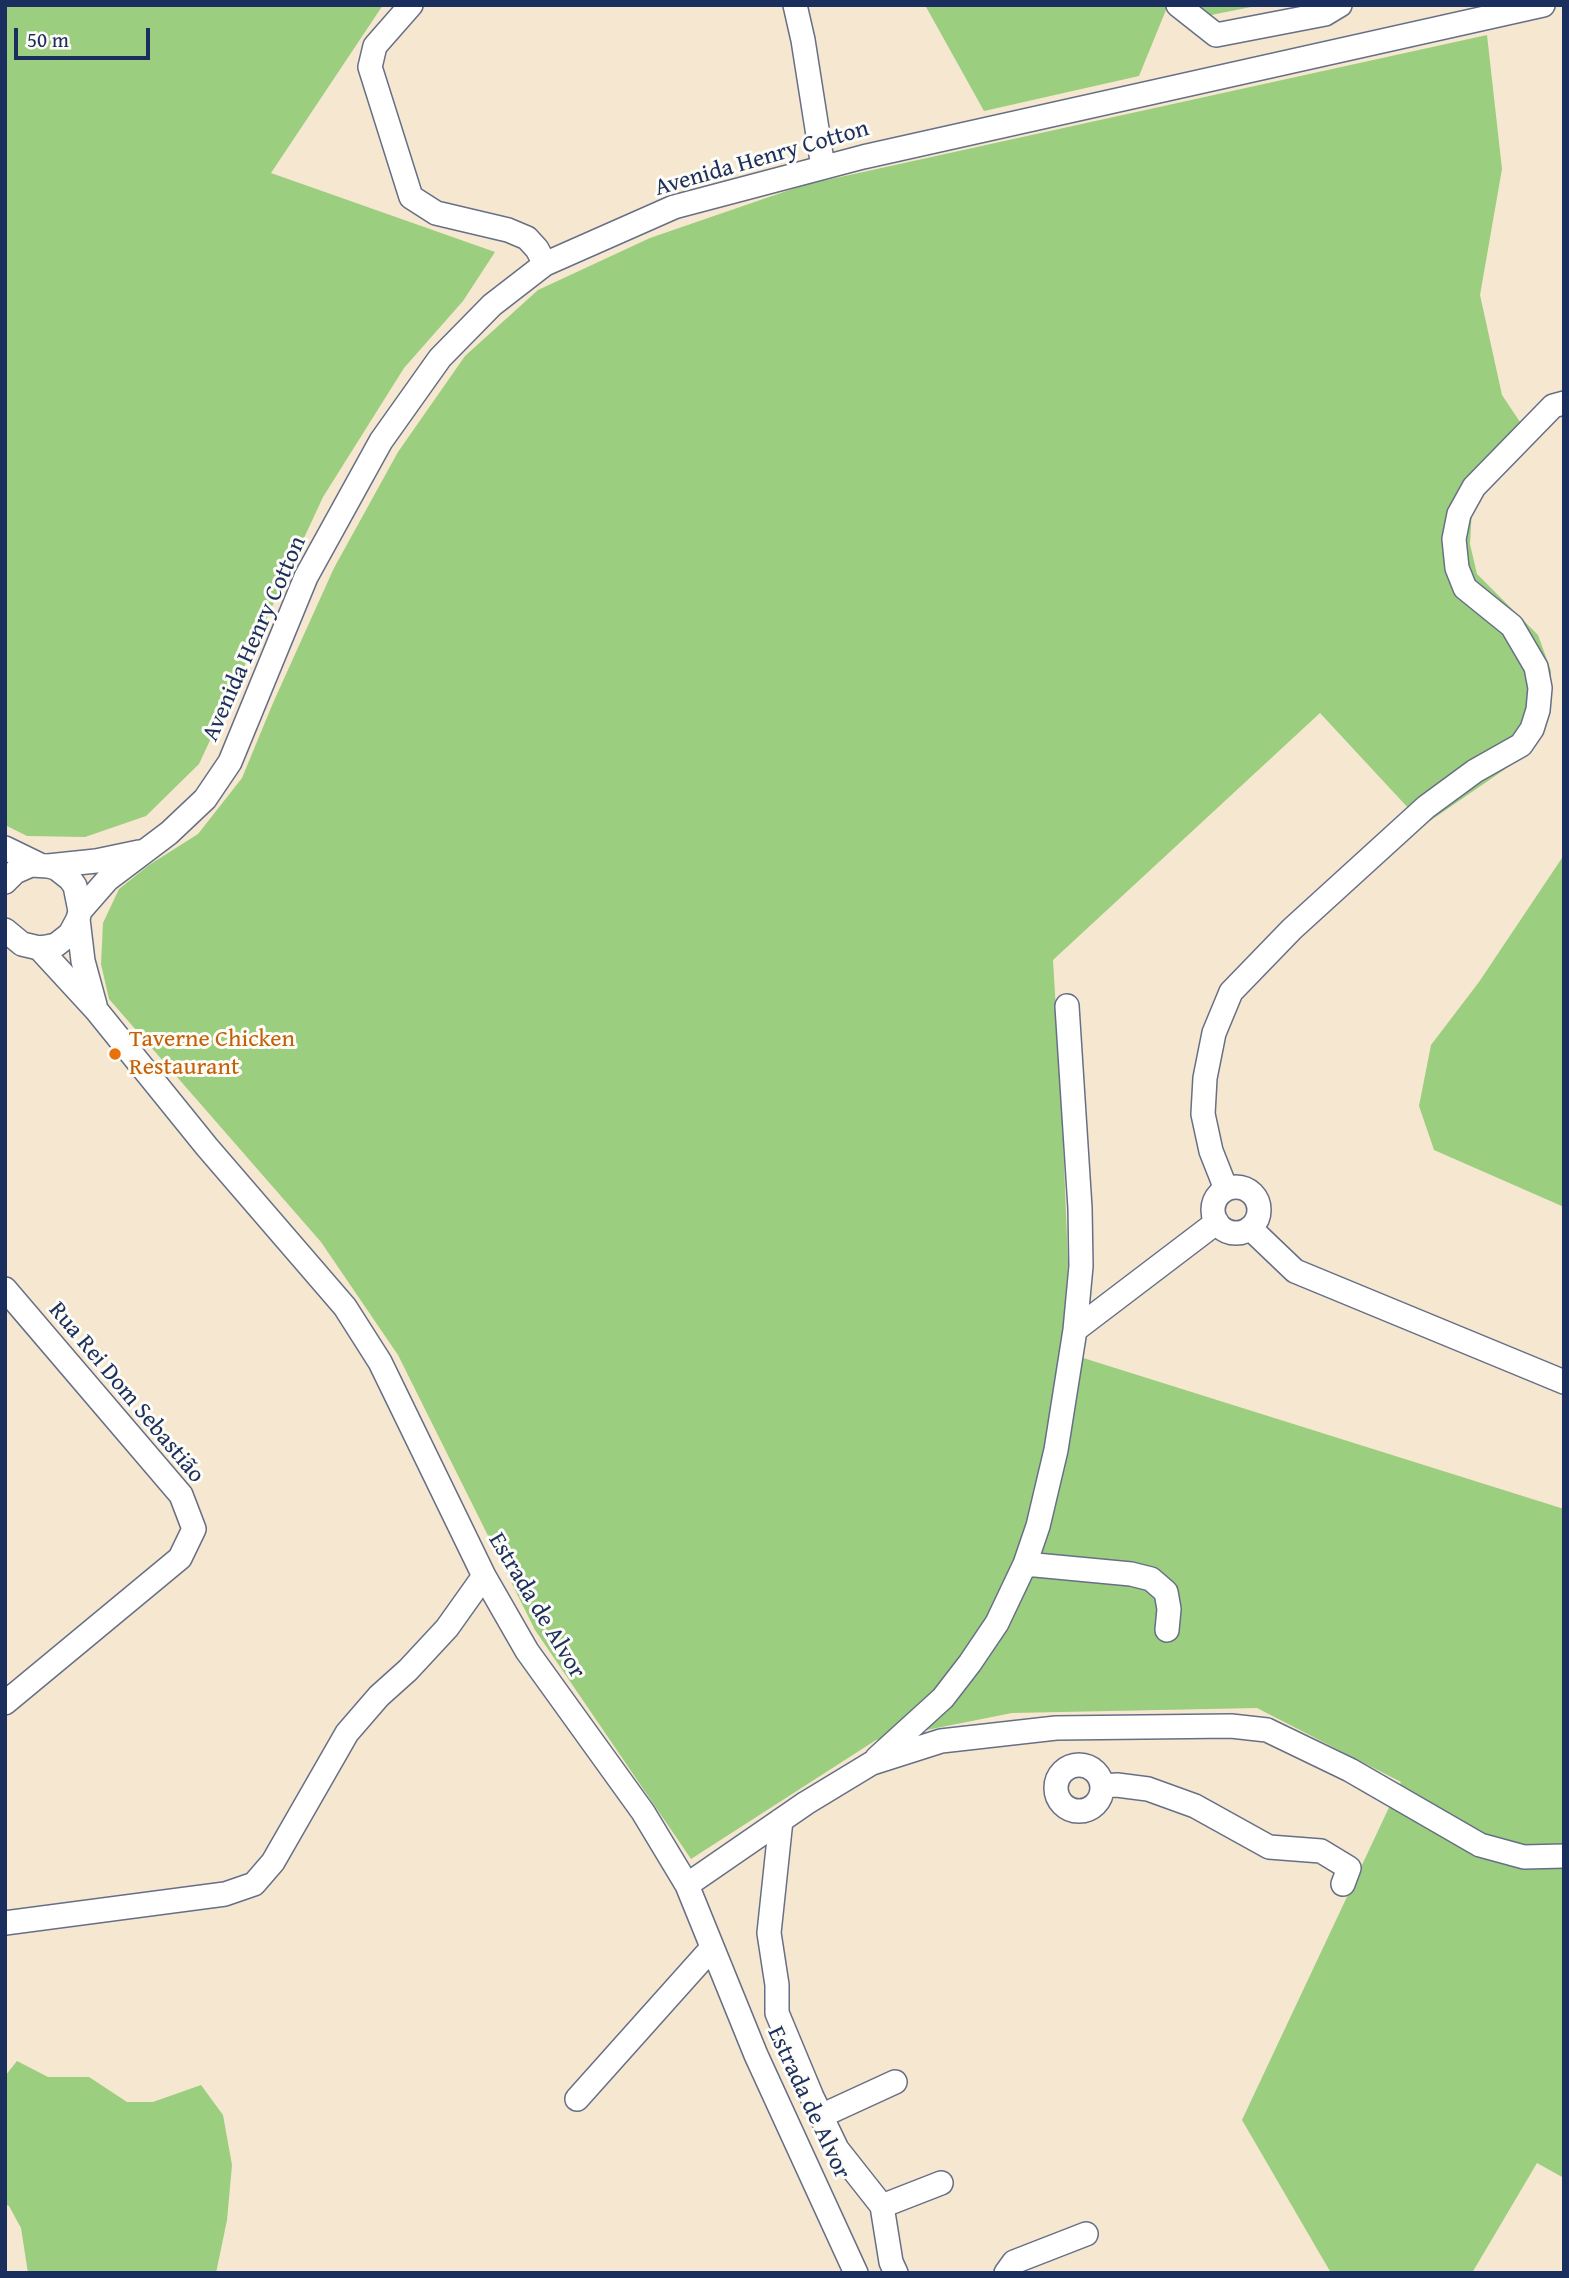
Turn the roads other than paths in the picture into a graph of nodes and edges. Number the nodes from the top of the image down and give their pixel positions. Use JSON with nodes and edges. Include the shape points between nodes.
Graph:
{"nodes":[{"id":1,"x":411,"y":5,"type":"edge"},
{"id":2,"x":795,"y":5,"type":"edge"},
{"id":3,"x":1178,"y":5,"type":"edge"},
{"id":4,"x":1340,"y":5,"type":"edge"},
{"id":5,"x":1543,"y":5,"type":"edge"},
{"id":6,"x":823,"y":167,"type":"junction"},
{"id":7,"x":545,"y":264,"type":"junction"},
{"id":8,"x":1564,"y":402,"type":"edge"},
{"id":9,"x":5,"y":848,"type":"edge"},
{"id":10,"x":142,"y":851,"type":"junction"},
{"id":11,"x":44,"y":865,"type":"junction"},
{"id":12,"x":5,"y":883,"type":"edge"},
{"id":13,"x":79,"y":915,"type":"junction"},
{"id":14,"x":18,"y":945,"type":"edge"},
{"id":15,"x":1067,"y":1006,"type":"dead end"},
{"id":16,"x":97,"y":1011,"type":"junction"},
{"id":17,"x":1226,"y":1189,"type":"junction"},
{"id":18,"x":1216,"y":1222,"type":"junction"},
{"id":19,"x":1250,"y":1228,"type":"junction"},
{"id":20,"x":5,"y":1289,"type":"edge"},
{"id":21,"x":1075,"y":1330,"type":"junction"},
{"id":22,"x":1564,"y":1382,"type":"edge"},
{"id":23,"x":1025,"y":1564,"type":"junction"},
{"id":24,"x":484,"y":1576,"type":"junction"},
{"id":25,"x":1167,"y":1630,"type":"dead end"},
{"id":26,"x":5,"y":1703,"type":"edge"},
{"id":27,"x":1056,"y":1728,"type":"junction"},
{"id":28,"x":872,"y":1763,"type":"junction"},
{"id":29,"x":1075,"y":1765,"type":"junction"},
{"id":30,"x":1102,"y":1786,"type":"junction"},
{"id":31,"x":781,"y":1820,"type":"junction"},
{"id":32,"x":1564,"y":1856,"type":"edge"},
{"id":33,"x":1343,"y":1884,"type":"dead end"},
{"id":34,"x":687,"y":1885,"type":"junction"},
{"id":35,"x":5,"y":1923,"type":"edge"},
{"id":36,"x":712,"y":1948,"type":"junction"},
{"id":37,"x":895,"y":2081,"type":"dead end"},
{"id":38,"x":577,"y":2099,"type":"dead end"},
{"id":39,"x":821,"y":2116,"type":"junction"},
{"id":40,"x":941,"y":2183,"type":"dead end"},
{"id":41,"x":882,"y":2206,"type":"junction"},
{"id":42,"x":1086,"y":2234,"type":"dead end"},
{"id":43,"x":856,"y":2273,"type":"edge"},
{"id":44,"x":896,"y":2273,"type":"edge"},
{"id":45,"x":1006,"y":2273,"type":"edge"}],
"edges":[{"from":1,"to":7,"type":"street","via":[[375,46],[370,67],[411,197],[436,213],[527,238]]},
{"from":2,"to":6,"type":"street"},
{"from":3,"to":4,"type":"street","via":[[1216,36],[1325,14]]},
{"from":5,"to":6,"type":"street","name":"Avenida Henry Cotton"},
{"from":6,"to":7,"type":"street","name":"Avenida Henry Cotton","via":[[674,207]]},
{"from":7,"to":10,"type":"street","name":"Avenida Henry Cotton","via":[[492,305],[440,358],[388,431],[306,577],[230,762],[205,799]]},
{"from":8,"to":17,"type":"street","via":[[1553,406],[1474,487],[1459,514],[1454,538],[1457,568],[1465,588],[1512,626],[1536,667],[1540,688],[1532,729],[1521,745],[1426,807],[1292,929],[1231,992],[1214,1033],[1203,1114]]},
{"from":9,"to":11,"type":"street","name":"Estrada de Alvor"},
{"from":10,"to":11,"type":"street"},
{"from":10,"to":13,"type":"street","name":"Avenida Henry Cotton","via":[[108,879]]},
{"from":11,"to":12,"type":"street","via":[[22,868]]},
{"from":11,"to":13,"type":"street","name":"Estrada de Alvor","via":[[64,873],[75,886]]},
{"from":13,"to":14,"type":"street","name":"Estrada de Alvor","via":[[70,934],[56,945]]},
{"from":13,"to":16,"type":"street","name":"Estrada de Alvor","via":[[83,961]]},
{"from":14,"to":16,"type":"street","name":"Estrada de Alvor"},
{"from":15,"to":21,"type":"street","via":[[1080,1208]]},
{"from":16,"to":24,"type":"street","name":"Estrada de Alvor","via":[[345,1307],[380,1362]]},
{"from":17,"to":18,"type":"street","via":[[1214,1203]]},
{"from":17,"to":19,"type":"street","via":[[1245,1188],[1256,1198],[1259,1216]]},
{"from":18,"to":19,"type":"street","via":[[1232,1233]]},
{"from":18,"to":21,"type":"street"},
{"from":19,"to":22,"type":"street","via":[[1295,1271]]},
{"from":20,"to":26,"type":"street","name":"Rua Rei Dom Sebastião","via":[[181,1495],[194,1529],[180,1558]]},
{"from":21,"to":23,"type":"street","via":[[1056,1450]]},
{"from":23,"to":25,"type":"street","via":[[1152,1579],[1166,1592]]},
{"from":23,"to":28,"type":"street","via":[[997,1623],[970,1663],[943,1698]]},
{"from":24,"to":34,"type":"street","name":"Estrada de Alvor","via":[[527,1651],[643,1812]]},
{"from":24,"to":35,"type":"street","via":[[447,1628],[348,1733],[273,1862],[254,1884],[225,1894]]},
{"from":27,"to":28,"type":"street","via":[[941,1741]]},
{"from":27,"to":29,"type":"street"},
{"from":27,"to":32,"type":"street","via":[[1231,1726],[1267,1730],[1350,1770],[1480,1845],[1524,1857]]},
{"from":28,"to":31,"type":"street"},
{"from":29,"to":30,"type":"street","via":[[1093,1769]]},
{"from":29,"to":30,"type":"street","via":[[1062,1771],[1057,1780],[1056,1794],[1065,1806],[1078,1811],[1092,1807]]},
{"from":30,"to":33,"type":"street","via":[[1148,1789],[1195,1806],[1269,1847],[1321,1851],[1349,1868]]},
{"from":31,"to":34,"type":"street"},
{"from":31,"to":39,"type":"street","via":[[769,1933],[778,1985],[777,2013]]},
{"from":34,"to":36,"type":"street","name":"Estrada de Alvor"},
{"from":36,"to":38,"type":"street"},
{"from":36,"to":43,"type":"street","name":"Estrada de Alvor"},
{"from":37,"to":39,"type":"street"},
{"from":39,"to":41,"type":"street","via":[[837,2149]]},
{"from":40,"to":41,"type":"street"},
{"from":41,"to":44,"type":"street"},
{"from":42,"to":45,"type":"street","via":[[1014,2262]]}]}
